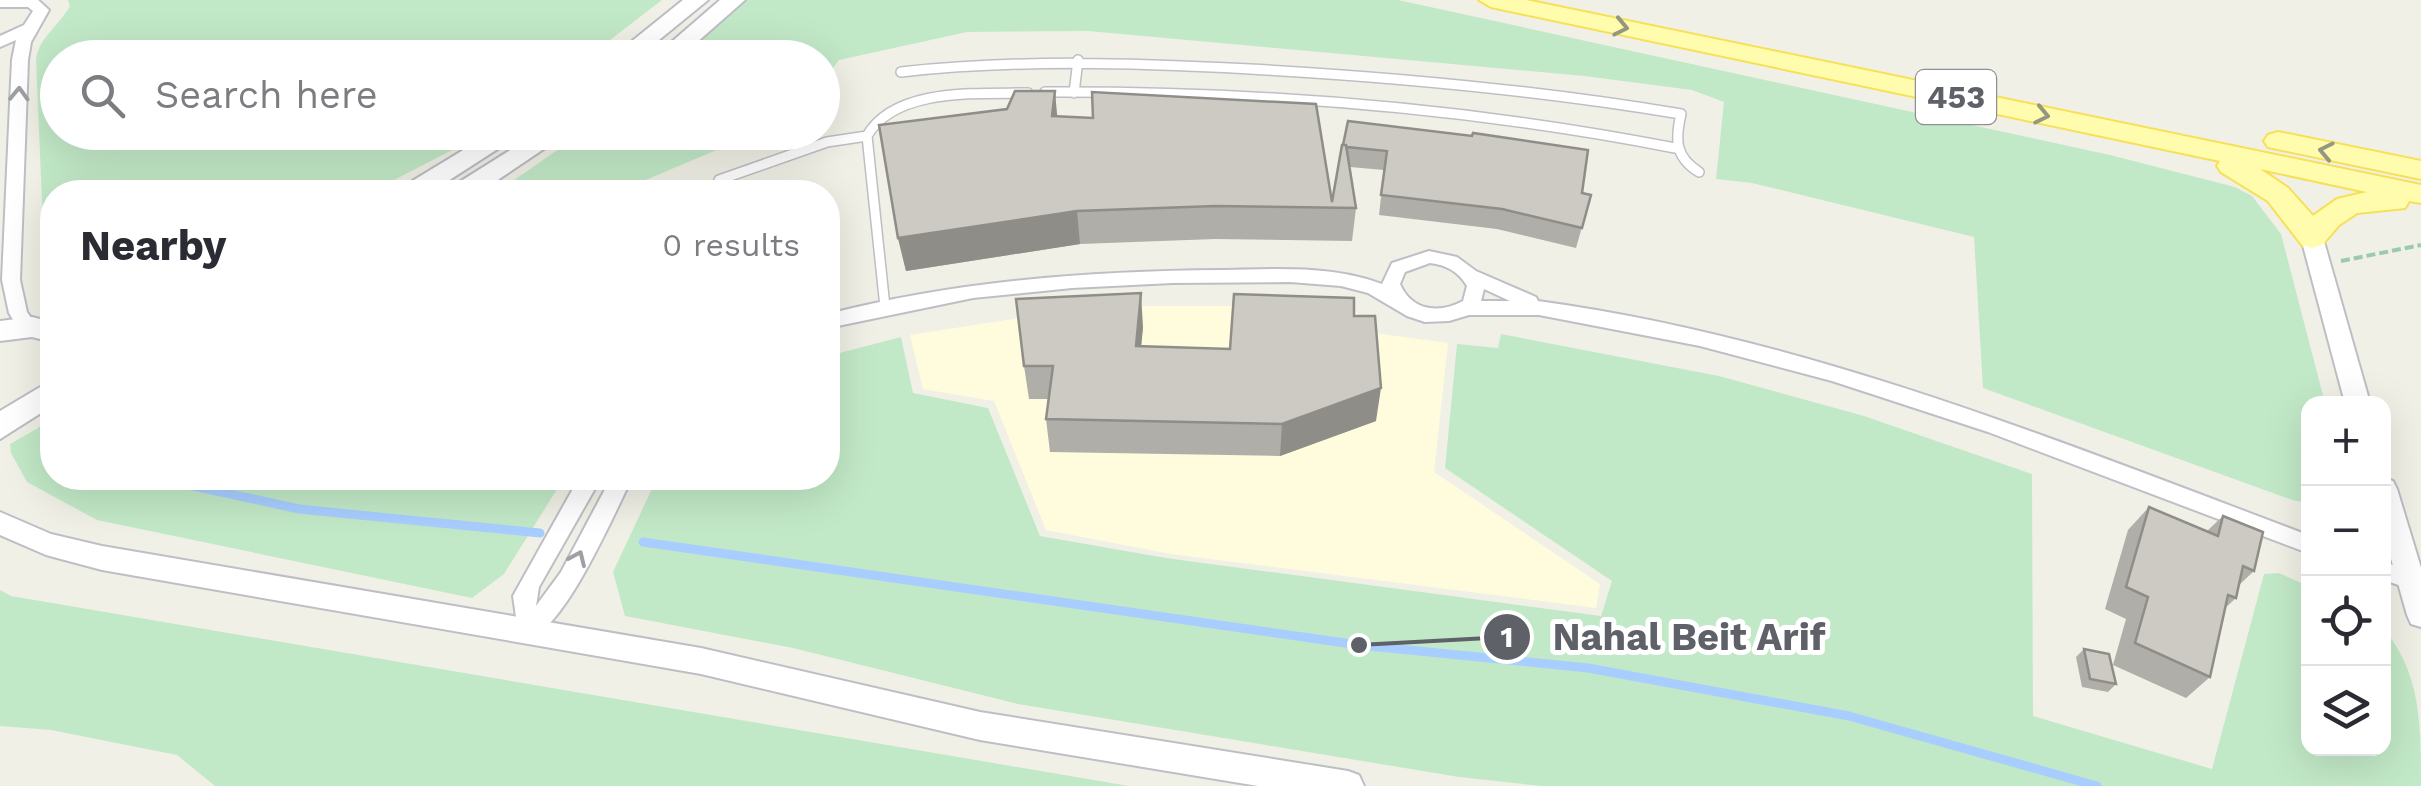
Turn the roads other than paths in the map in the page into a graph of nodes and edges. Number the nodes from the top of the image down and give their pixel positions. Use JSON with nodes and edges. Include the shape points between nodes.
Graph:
{"nodes":[{"id":1,"x":698,"y":0,"type":"edge"},
{"id":2,"x":734,"y":0,"type":"edge"},
{"id":3,"x":1492,"y":0,"type":"edge"},
{"id":4,"x":1601,"y":0,"type":"edge"},
{"id":5,"x":35,"y":2,"type":"edge"},
{"id":6,"x":0,"y":3,"type":"edge"},
{"id":7,"x":33,"y":26,"type":"junction"},
{"id":8,"x":646,"y":40,"type":"edge"},
{"id":9,"x":686,"y":40,"type":"edge"},
{"id":10,"x":0,"y":42,"type":"edge"},
{"id":11,"x":1078,"y":60,"type":"junction"},
{"id":12,"x":900,"y":72,"type":"dead end"},
{"id":13,"x":1074,"y":92,"type":"junction"},
{"id":14,"x":867,"y":136,"type":"junction"},
{"id":15,"x":2161,"y":139,"type":"junction"},
{"id":16,"x":840,"y":140,"type":"edge"},
{"id":17,"x":1675,"y":148,"type":"junction"},
{"id":18,"x":482,"y":150,"type":"edge"},
{"id":19,"x":528,"y":150,"type":"edge"},
{"id":20,"x":805,"y":150,"type":"edge"},
{"id":21,"x":2421,"y":170,"type":"edge"},
{"id":22,"x":1699,"y":172,"type":"dead end"},
{"id":23,"x":432,"y":180,"type":"edge"},
{"id":24,"x":481,"y":180,"type":"edge"},
{"id":25,"x":719,"y":180,"type":"dead end"},
{"id":26,"x":2421,"y":194,"type":"edge"},
{"id":27,"x":2421,"y":203,"type":"edge"},
{"id":28,"x":2315,"y":251,"type":"junction"},
{"id":29,"x":1402,"y":265,"type":"junction"},
{"id":30,"x":1472,"y":276,"type":"junction"},
{"id":31,"x":1327,"y":279,"type":"junction"},
{"id":32,"x":1400,"y":302,"type":"junction"},
{"id":33,"x":885,"y":308,"type":"junction"},
{"id":34,"x":1466,"y":308,"type":"junction"},
{"id":35,"x":1555,"y":310,"type":"junction"},
{"id":36,"x":840,"y":318,"type":"edge"},
{"id":37,"x":36,"y":330,"type":"edge"},
{"id":38,"x":2356,"y":396,"type":"edge"},
{"id":39,"x":40,"y":400,"type":"edge"},
{"id":40,"x":0,"y":427,"type":"edge"},
{"id":41,"x":583,"y":490,"type":"edge"},
{"id":42,"x":615,"y":490,"type":"edge"},
{"id":43,"x":2391,"y":514,"type":"edge"},
{"id":44,"x":0,"y":523,"type":"edge"},
{"id":45,"x":2301,"y":541,"type":"edge"},
{"id":46,"x":2391,"y":573,"type":"edge"},
{"id":47,"x":2410,"y":580,"type":"junction"},
{"id":48,"x":2421,"y":615,"type":"edge"},
{"id":49,"x":527,"y":632,"type":"junction"},
{"id":50,"x":1348,"y":786,"type":"edge"}],
"edges":[{"from":1,"to":8,"type":"main road"},
{"from":2,"to":9,"type":"main road"},
{"from":3,"to":15,"type":"main road","number":"453","one_way":true},
{"from":21,"to":4,"type":"main road","number":"453","one_way":true},
{"from":5,"to":6,"type":"street"},
{"from":5,"to":7,"type":"street","via":[[41,16]]},
{"from":7,"to":10,"type":"street"},
{"from":37,"to":7,"type":"street","one_way":true,"via":[[18,313],[11,280],[20,60]]},
{"from":11,"to":12,"type":"lane"},
{"from":11,"to":13,"type":"lane"},
{"from":11,"to":17,"type":"lane","via":[[1427,79],[1594,99],[1681,114]]},
{"from":13,"to":14,"type":"lane","via":[[906,105],[881,114]]},
{"from":13,"to":17,"type":"lane","via":[[1445,113]]},
{"from":14,"to":16,"type":"lane"},
{"from":14,"to":33,"type":"lane"},
{"from":15,"to":26,"type":"main road","number":"453"},
{"from":15,"to":28,"type":"main road","via":[[2271,187],[2300,216]]},
{"from":17,"to":22,"type":"lane"},
{"from":18,"to":23,"type":"main road"},
{"from":19,"to":24,"type":"main road"},
{"from":20,"to":25,"type":"lane"},
{"from":27,"to":28,"type":"main road","via":[[2350,203],[2334,210]]},
{"from":28,"to":38,"type":"street"},
{"from":29,"to":30,"type":"street","via":[[1441,258]]},
{"from":29,"to":31,"type":"street"},
{"from":29,"to":32,"type":"street","via":[[1391,284]]},
{"from":30,"to":34,"type":"street","via":[[1476,296]]},
{"from":30,"to":35,"type":"street"},
{"from":31,"to":32,"type":"street","via":[[1360,284]]},
{"from":31,"to":33,"type":"street","via":[[1117,279]]},
{"from":32,"to":34,"type":"street","via":[[1434,316]]},
{"from":33,"to":36,"type":"street"},
{"from":34,"to":35,"type":"street"},
{"from":35,"to":45,"type":"street","via":[[1834,374],[1995,426]]},
{"from":39,"to":40,"type":"main road"},
{"from":41,"to":49,"type":"street","via":[[524,596]]},
{"from":49,"to":42,"type":"street","one_way":true,"via":[[567,586]]},
{"from":43,"to":47,"type":"street"},
{"from":44,"to":49,"type":"street","via":[[74,552]]},
{"from":46,"to":47,"type":"street"},
{"from":47,"to":48,"type":"street"},
{"from":49,"to":50,"type":"street","via":[[701,661],[980,726]]}]}
